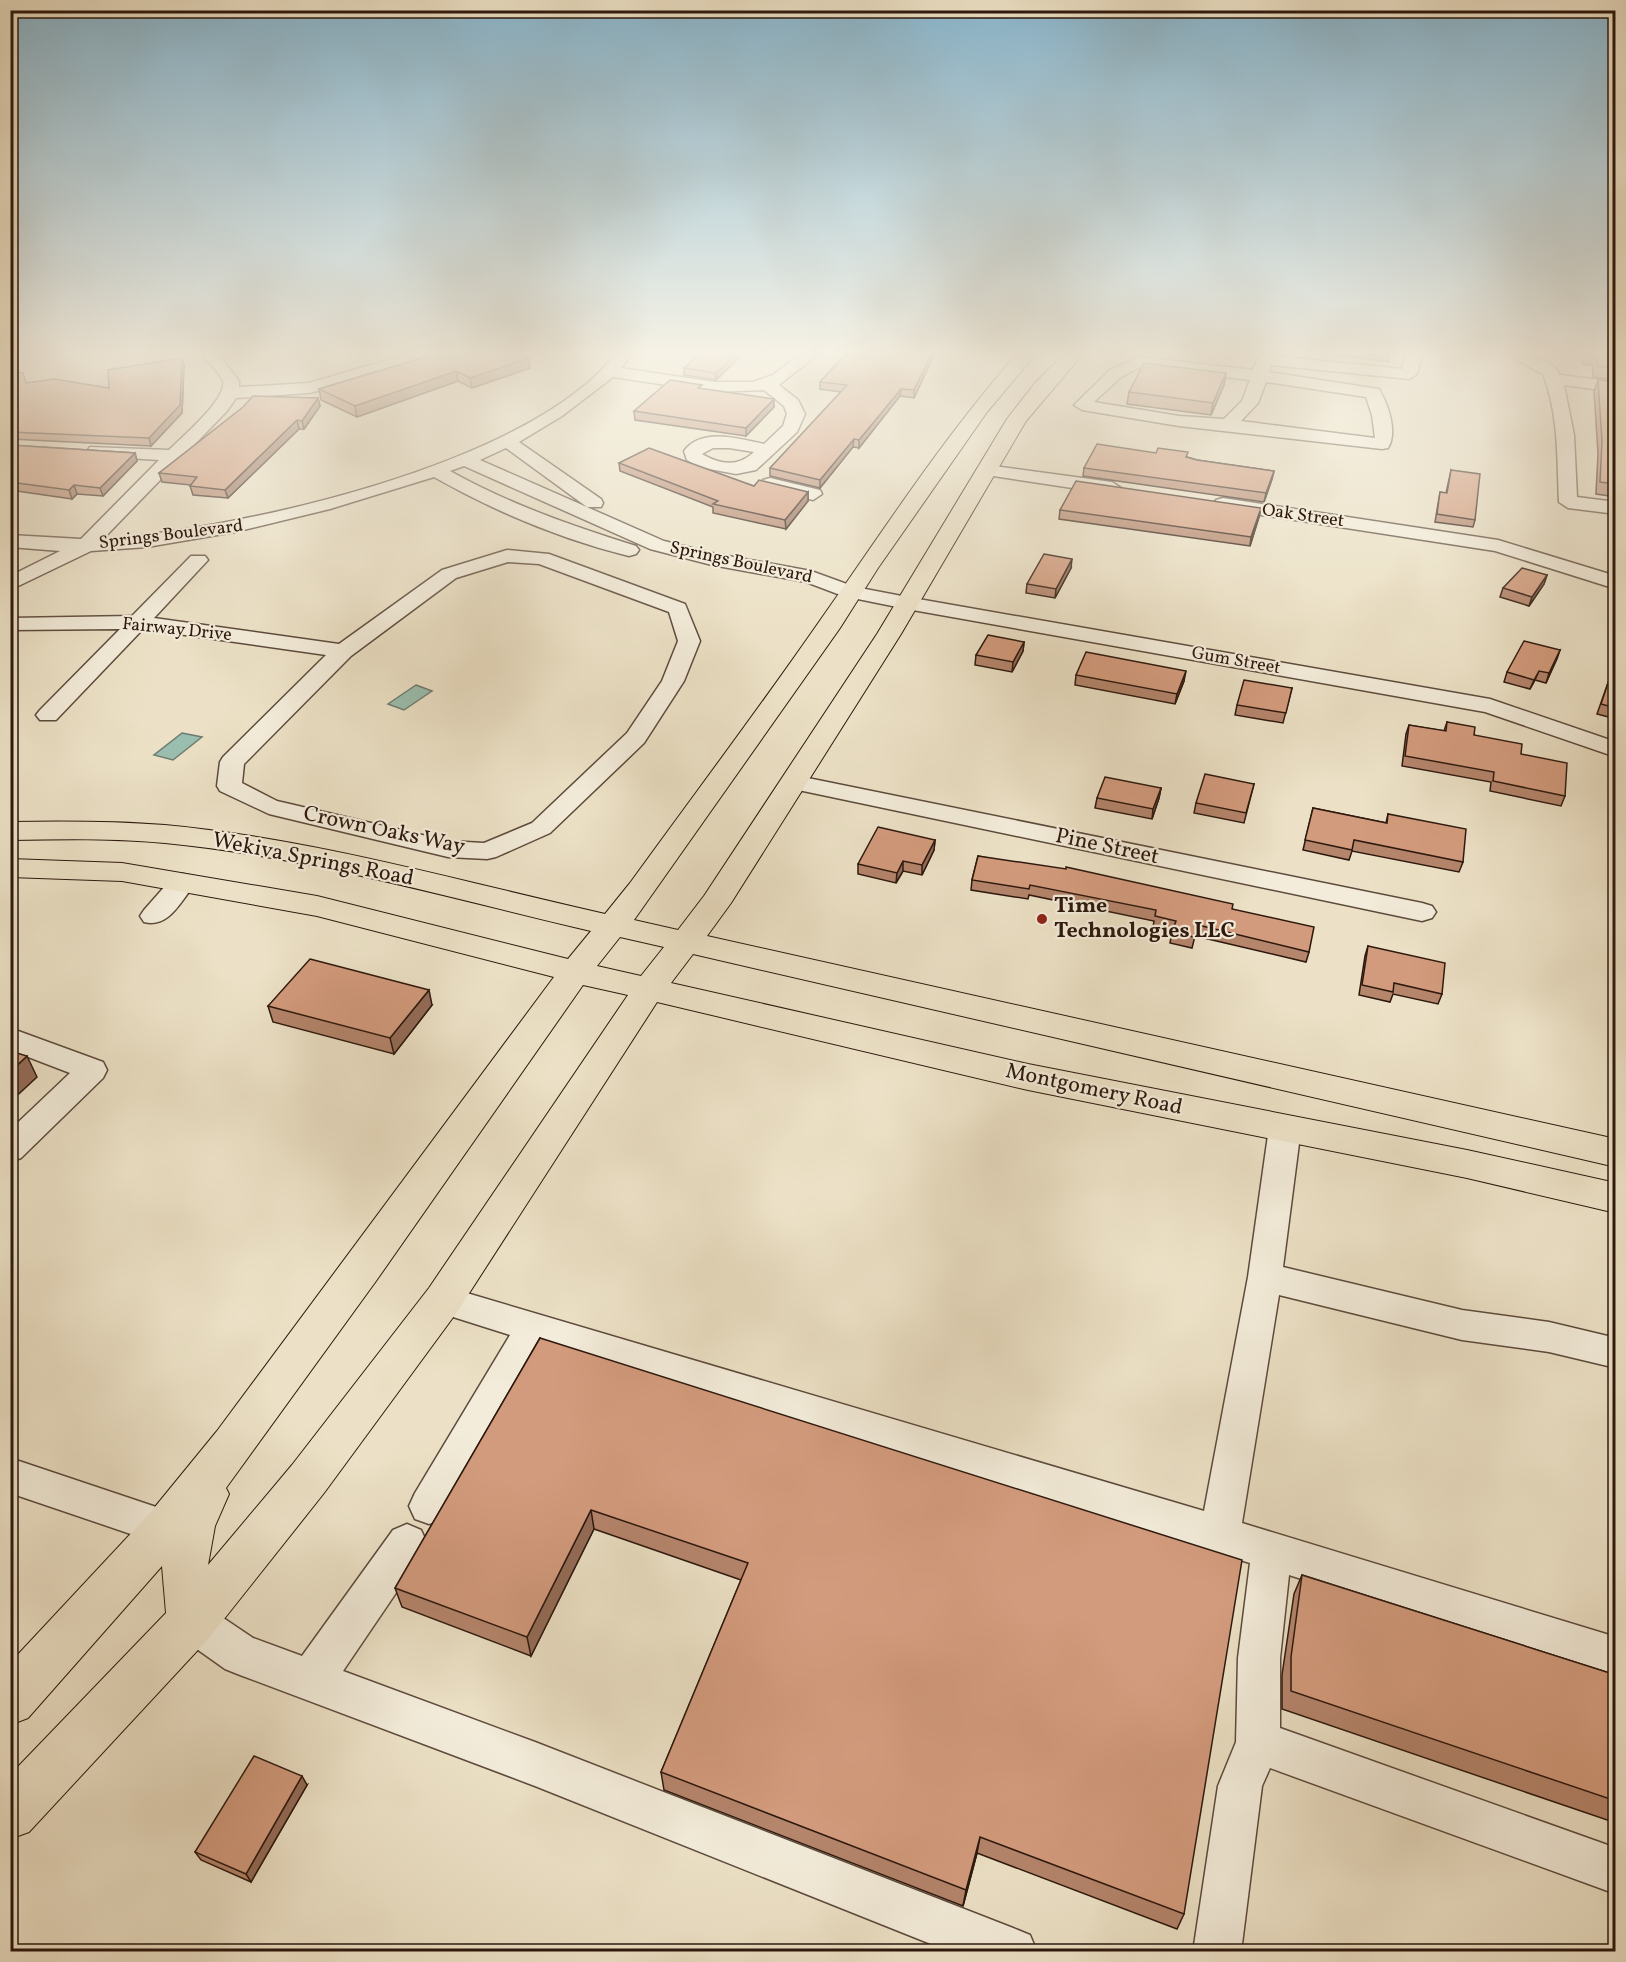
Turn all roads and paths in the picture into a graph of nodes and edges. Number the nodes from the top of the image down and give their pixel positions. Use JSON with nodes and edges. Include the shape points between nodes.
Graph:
{"nodes":[{"id":1,"x":181,"y":447,"type":"edge"},
{"id":2,"x":497,"y":447,"type":"edge"},
{"id":3,"x":516,"y":447,"type":"edge"},
{"id":4,"x":699,"y":447,"type":"edge"},
{"id":5,"x":748,"y":447,"type":"edge"},
{"id":6,"x":771,"y":447,"type":"edge"},
{"id":7,"x":953,"y":447,"type":"edge"},
{"id":8,"x":1000,"y":447,"type":"edge"},
{"id":9,"x":1566,"y":447,"type":"edge"},
{"id":10,"x":80,"y":450,"type":"edge"},
{"id":11,"x":767,"y":450,"type":"junction"},
{"id":12,"x":172,"y":455,"type":"junction"},
{"id":13,"x":467,"y":461,"type":"junction"},
{"id":14,"x":743,"y":468,"type":"junction"},
{"id":15,"x":986,"y":470,"type":"junction"},
{"id":16,"x":436,"y":471,"type":"junction"},
{"id":17,"x":1126,"y":490,"type":"edge"},
{"id":18,"x":813,"y":494,"type":"edge"},
{"id":19,"x":1208,"y":502,"type":"edge"},
{"id":20,"x":1616,"y":508,"type":"edge"},
{"id":21,"x":581,"y":511,"type":"junction"},
{"id":22,"x":606,"y":522,"type":"junction"},
{"id":23,"x":559,"y":528,"type":"junction"},
{"id":24,"x":10,"y":541,"type":"edge"},
{"id":25,"x":85,"y":546,"type":"junction"},
{"id":26,"x":198,"y":560,"type":"dead end"},
{"id":27,"x":1616,"y":583,"type":"edge"},
{"id":28,"x":10,"y":584,"type":"edge"},
{"id":29,"x":850,"y":592,"type":"junction"},
{"id":30,"x":907,"y":603,"type":"junction"},
{"id":31,"x":138,"y":622,"type":"junction"},
{"id":32,"x":10,"y":624,"type":"edge"},
{"id":33,"x":343,"y":651,"type":"junction"},
{"id":34,"x":48,"y":715,"type":"dead end"},
{"id":35,"x":1616,"y":750,"type":"edge"},
{"id":36,"x":793,"y":782,"type":"junction"},
{"id":37,"x":10,"y":831,"type":"edge"},
{"id":38,"x":10,"y":868,"type":"edge"},
{"id":39,"x":183,"y":882,"type":"junction"},
{"id":40,"x":1422,"y":912,"type":"dead end"},
{"id":41,"x":154,"y":916,"type":"dead end"},
{"id":42,"x":612,"y":926,"type":"junction"},
{"id":43,"x":685,"y":942,"type":"junction"},
{"id":44,"x":575,"y":972,"type":"junction"},
{"id":45,"x":650,"y":989,"type":"junction"},
{"id":46,"x":10,"y":1038,"type":"edge"},
{"id":47,"x":1285,"y":1128,"type":"junction"},
{"id":48,"x":10,"y":1150,"type":"edge"},
{"id":49,"x":1616,"y":1154,"type":"edge"},
{"id":50,"x":1616,"y":1198,"type":"edge"},
{"id":51,"x":1265,"y":1277,"type":"junction"},
{"id":52,"x":443,"y":1300,"type":"junction"},
{"id":53,"x":533,"y":1327,"type":"junction"},
{"id":54,"x":1616,"y":1353,"type":"edge"},
{"id":55,"x":233,"y":1444,"type":"junction"},
{"id":56,"x":10,"y":1475,"type":"edge"},
{"id":57,"x":429,"y":1506,"type":"dead end"},
{"id":58,"x":166,"y":1528,"type":"junction"},
{"id":59,"x":1220,"y":1534,"type":"junction"},
{"id":60,"x":407,"y":1543,"type":"dead end"},
{"id":61,"x":1272,"y":1551,"type":"junction"},
{"id":62,"x":192,"y":1621,"type":"junction"},
{"id":63,"x":1616,"y":1658,"type":"edge"},
{"id":64,"x":311,"y":1680,"type":"junction"},
{"id":65,"x":10,"y":1700,"type":"edge"},
{"id":66,"x":1258,"y":1743,"type":"junction"},
{"id":67,"x":10,"y":1813,"type":"edge"},
{"id":68,"x":1616,"y":1871,"type":"edge"},
{"id":69,"x":1013,"y":1952,"type":"edge"},
{"id":70,"x":1217,"y":1952,"type":"edge"}],
"edges":[{"from":1,"to":12,"type":"street"},
{"from":2,"to":13,"type":"street","name":"Springs Boulevard"},
{"from":3,"to":22,"type":"street","via":[[584,494],[601,509]]},
{"from":4,"to":14,"type":"street","via":[[693,456],[705,463]]},
{"from":5,"to":11,"type":"street"},
{"from":6,"to":11,"type":"street"},
{"from":7,"to":29,"type":"main road"},
{"from":8,"to":15,"type":"main road"},
{"from":9,"to":20,"type":"street","via":[[1568,502]]},
{"from":10,"to":12,"type":"street"},
{"from":11,"to":14,"type":"street"},
{"from":12,"to":25,"type":"street"},
{"from":13,"to":16,"type":"street","name":"Springs Boulevard"},
{"from":13,"to":21,"type":"street","name":"Springs Boulevard"},
{"from":14,"to":18,"type":"street","via":[[758,481]]},
{"from":15,"to":17,"type":"street"},
{"from":15,"to":30,"type":"main road"},
{"from":16,"to":23,"type":"street"},
{"from":16,"to":25,"type":"street","name":"Springs Boulevard","via":[[244,527]]},
{"from":19,"to":27,"type":"street","name":"Oak Street","via":[[1498,546]]},
{"from":21,"to":22,"type":"street","name":"Springs Boulevard"},
{"from":21,"to":23,"type":"street"},
{"from":22,"to":29,"type":"street","name":"Springs Boulevard","via":[[657,546],[811,577]]},
{"from":23,"to":29,"type":"street","via":[[712,578],[799,594]]},
{"from":24,"to":25,"type":"street","name":"Springs Boulevard"},
{"from":25,"to":28,"type":"street"},
{"from":26,"to":31,"type":"street"},
{"from":29,"to":30,"type":"street","name":"Gum Street"},
{"from":29,"to":42,"type":"main road"},
{"from":30,"to":35,"type":"street","name":"Gum Street","via":[[1490,706]]},
{"from":30,"to":36,"type":"main road"},
{"from":31,"to":32,"type":"street","name":"Fairway Drive"},
{"from":31,"to":33,"type":"street","name":"Fairway Drive"},
{"from":31,"to":34,"type":"street"},
{"from":33,"to":33,"type":"street","name":"Crown Oaks Way","via":[[232,762],[229,786],[269,807],[448,849],[487,851],[541,828],[636,738],[673,681],[689,641],[678,608],[542,558],[507,556],[449,574]]},
{"from":36,"to":40,"type":"street","name":"Pine Street"},
{"from":36,"to":43,"type":"main road","via":[[715,903]]},
{"from":37,"to":42,"type":"main road","name":"Wekiva Springs Road","via":[[162,832],[353,864]]},
{"from":38,"to":39,"type":"main road","name":"Wekiva Springs Road","via":[[122,872]]},
{"from":39,"to":41,"type":"street"},
{"from":39,"to":44,"type":"main road","name":"Wekiva Springs Road","via":[[317,906]]},
{"from":42,"to":43,"type":"main road"},
{"from":42,"to":44,"type":"main road"},
{"from":43,"to":45,"type":"main road"},
{"from":43,"to":49,"type":"main road"},
{"from":44,"to":45,"type":"main road","name":"Montgomery Road"},
{"from":44,"to":55,"type":"main road"},
{"from":45,"to":47,"type":"main road","name":"Montgomery Road","via":[[1028,1077]]},
{"from":45,"to":52,"type":"main road"},
{"from":46,"to":48,"type":"street","via":[[92,1070]]},
{"from":47,"to":50,"type":"main road","name":"Montgomery Road"},
{"from":47,"to":51,"type":"street"},
{"from":51,"to":54,"type":"street","via":[[1462,1325],[1549,1337]]},
{"from":51,"to":59,"type":"street"},
{"from":52,"to":53,"type":"street"},
{"from":52,"to":62,"type":"main road","via":[[308,1479]]},
{"from":53,"to":57,"type":"street"},
{"from":53,"to":59,"type":"street"},
{"from":55,"to":58,"type":"main road"},
{"from":55,"to":62,"type":"main road","via":[[198,1509],[183,1558]]},
{"from":56,"to":58,"type":"street"},
{"from":58,"to":65,"type":"main road"},
{"from":59,"to":61,"type":"street"},
{"from":60,"to":64,"type":"street"},
{"from":61,"to":63,"type":"street"},
{"from":61,"to":66,"type":"street","via":[[1259,1658]]},
{"from":62,"to":64,"type":"street","via":[[240,1654]]},
{"from":62,"to":67,"type":"main road"},
{"from":64,"to":69,"type":"street"},
{"from":66,"to":68,"type":"street"},
{"from":66,"to":70,"type":"street","via":[[1240,1786]]}]}
